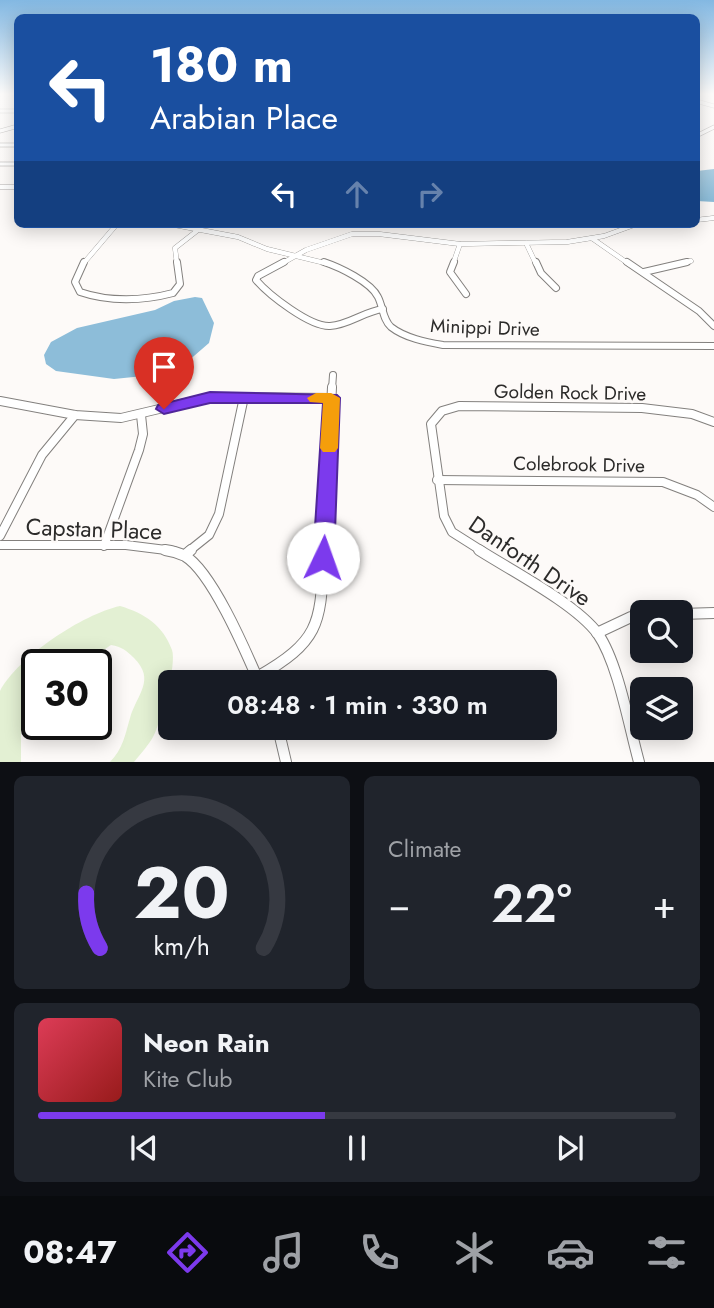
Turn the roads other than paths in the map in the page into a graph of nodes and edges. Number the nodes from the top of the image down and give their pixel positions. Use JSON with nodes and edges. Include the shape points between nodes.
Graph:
{"nodes":[{"id":1,"x":113,"y":228,"type":"edge"},
{"id":2,"x":188,"y":228,"type":"edge"},
{"id":3,"x":625,"y":228,"type":"edge"},
{"id":4,"x":198,"y":230,"type":"junction"},
{"id":5,"x":593,"y":239,"type":"junction"},
{"id":6,"x":526,"y":243,"type":"junction"},
{"id":7,"x":460,"y":244,"type":"junction"},
{"id":8,"x":298,"y":255,"type":"junction"},
{"id":9,"x":691,"y":261,"type":"dead end"},
{"id":10,"x":644,"y":272,"type":"junction"},
{"id":11,"x":556,"y":289,"type":"dead end"},
{"id":12,"x":466,"y":294,"type":"dead end"},
{"id":13,"x":383,"y":309,"type":"junction"},
{"id":14,"x":714,"y":326,"type":"edge"},
{"id":15,"x":714,"y":346,"type":"edge"},
{"id":16,"x":333,"y":375,"type":"dead end"},
{"id":17,"x":244,"y":397,"type":"junction"},
{"id":18,"x":331,"y":398,"type":"junction"},
{"id":19,"x":0,"y":401,"type":"edge"},
{"id":20,"x":75,"y":415,"type":"junction"},
{"id":21,"x":141,"y":415,"type":"junction"},
{"id":22,"x":714,"y":422,"type":"edge"},
{"id":23,"x":431,"y":424,"type":"joint"},
{"id":24,"x":438,"y":480,"type":"junction"},
{"id":25,"x":714,"y":506,"type":"edge"},
{"id":26,"x":0,"y":536,"type":"edge"},
{"id":27,"x":0,"y":545,"type":"edge"},
{"id":28,"x":104,"y":546,"type":"junction"},
{"id":29,"x":185,"y":555,"type":"junction"},
{"id":30,"x":693,"y":614,"type":"edge"},
{"id":31,"x":714,"y":614,"type":"edge"},
{"id":32,"x":630,"y":617,"type":"edge"},
{"id":33,"x":597,"y":633,"type":"junction"},
{"id":34,"x":253,"y":670,"type":"edge"},
{"id":35,"x":273,"y":670,"type":"edge"},
{"id":36,"x":281,"y":740,"type":"edge"},
{"id":37,"x":286,"y":762,"type":"edge"},
{"id":38,"x":639,"y":762,"type":"edge"}],
"edges":[{"from":1,"to":4,"type":"street","via":[[86,258],[75,282],[80,292],[96,297],[173,293],[180,284],[174,248]]},
{"from":2,"to":4,"type":"street","name":"Minippi Drive"},
{"from":3,"to":5,"type":"street"},
{"from":4,"to":8,"type":"street","name":"Minippi Drive"},
{"from":5,"to":6,"type":"street"},
{"from":5,"to":10,"type":"street"},
{"from":6,"to":7,"type":"street"},
{"from":6,"to":11,"type":"street","via":[[541,273]]},
{"from":7,"to":8,"type":"street","via":[[352,234]]},
{"from":7,"to":12,"type":"street","via":[[450,272]]},
{"from":8,"to":13,"type":"street","name":"Minippi Drive","via":[[327,263],[372,288]]},
{"from":8,"to":13,"type":"street","via":[[258,276],[257,283],[318,325],[334,325]]},
{"from":9,"to":10,"type":"street"},
{"from":10,"to":14,"type":"street"},
{"from":13,"to":15,"type":"street","name":"Minippi Drive","via":[[392,328],[443,345]]},
{"from":16,"to":18,"type":"street"},
{"from":17,"to":18,"type":"street"},
{"from":17,"to":21,"type":"street","via":[[198,399]]},
{"from":17,"to":29,"type":"street","via":[[219,514],[209,535]]},
{"from":18,"to":35,"type":"street","via":[[321,611],[314,633],[298,653]]},
{"from":19,"to":20,"type":"street"},
{"from":20,"to":21,"type":"street"},
{"from":20,"to":26,"type":"street","via":[[42,454]]},
{"from":21,"to":28,"type":"street","via":[[141,442]]},
{"from":22,"to":23,"type":"street","name":"Golden Rock Drive","via":[[692,414],[642,408],[459,406],[443,409]]},
{"from":23,"to":24,"type":"street","name":"Danforth Drive"},
{"from":24,"to":25,"type":"street","name":"Colebrook Drive","via":[[663,482]]},
{"from":24,"to":33,"type":"street","name":"Danforth Drive","via":[[444,516],[452,532],[575,612]]},
{"from":27,"to":28,"type":"street","name":"Capstan Place"},
{"from":28,"to":29,"type":"street","name":"Capstan Place","via":[[146,546]]},
{"from":29,"to":34,"type":"street","via":[[210,587]]},
{"from":30,"to":31,"type":"street"},
{"from":32,"to":33,"type":"street"},
{"from":33,"to":38,"type":"street","name":"Danforth Drive","via":[[609,655]]},
{"from":36,"to":37,"type":"street"}]}
